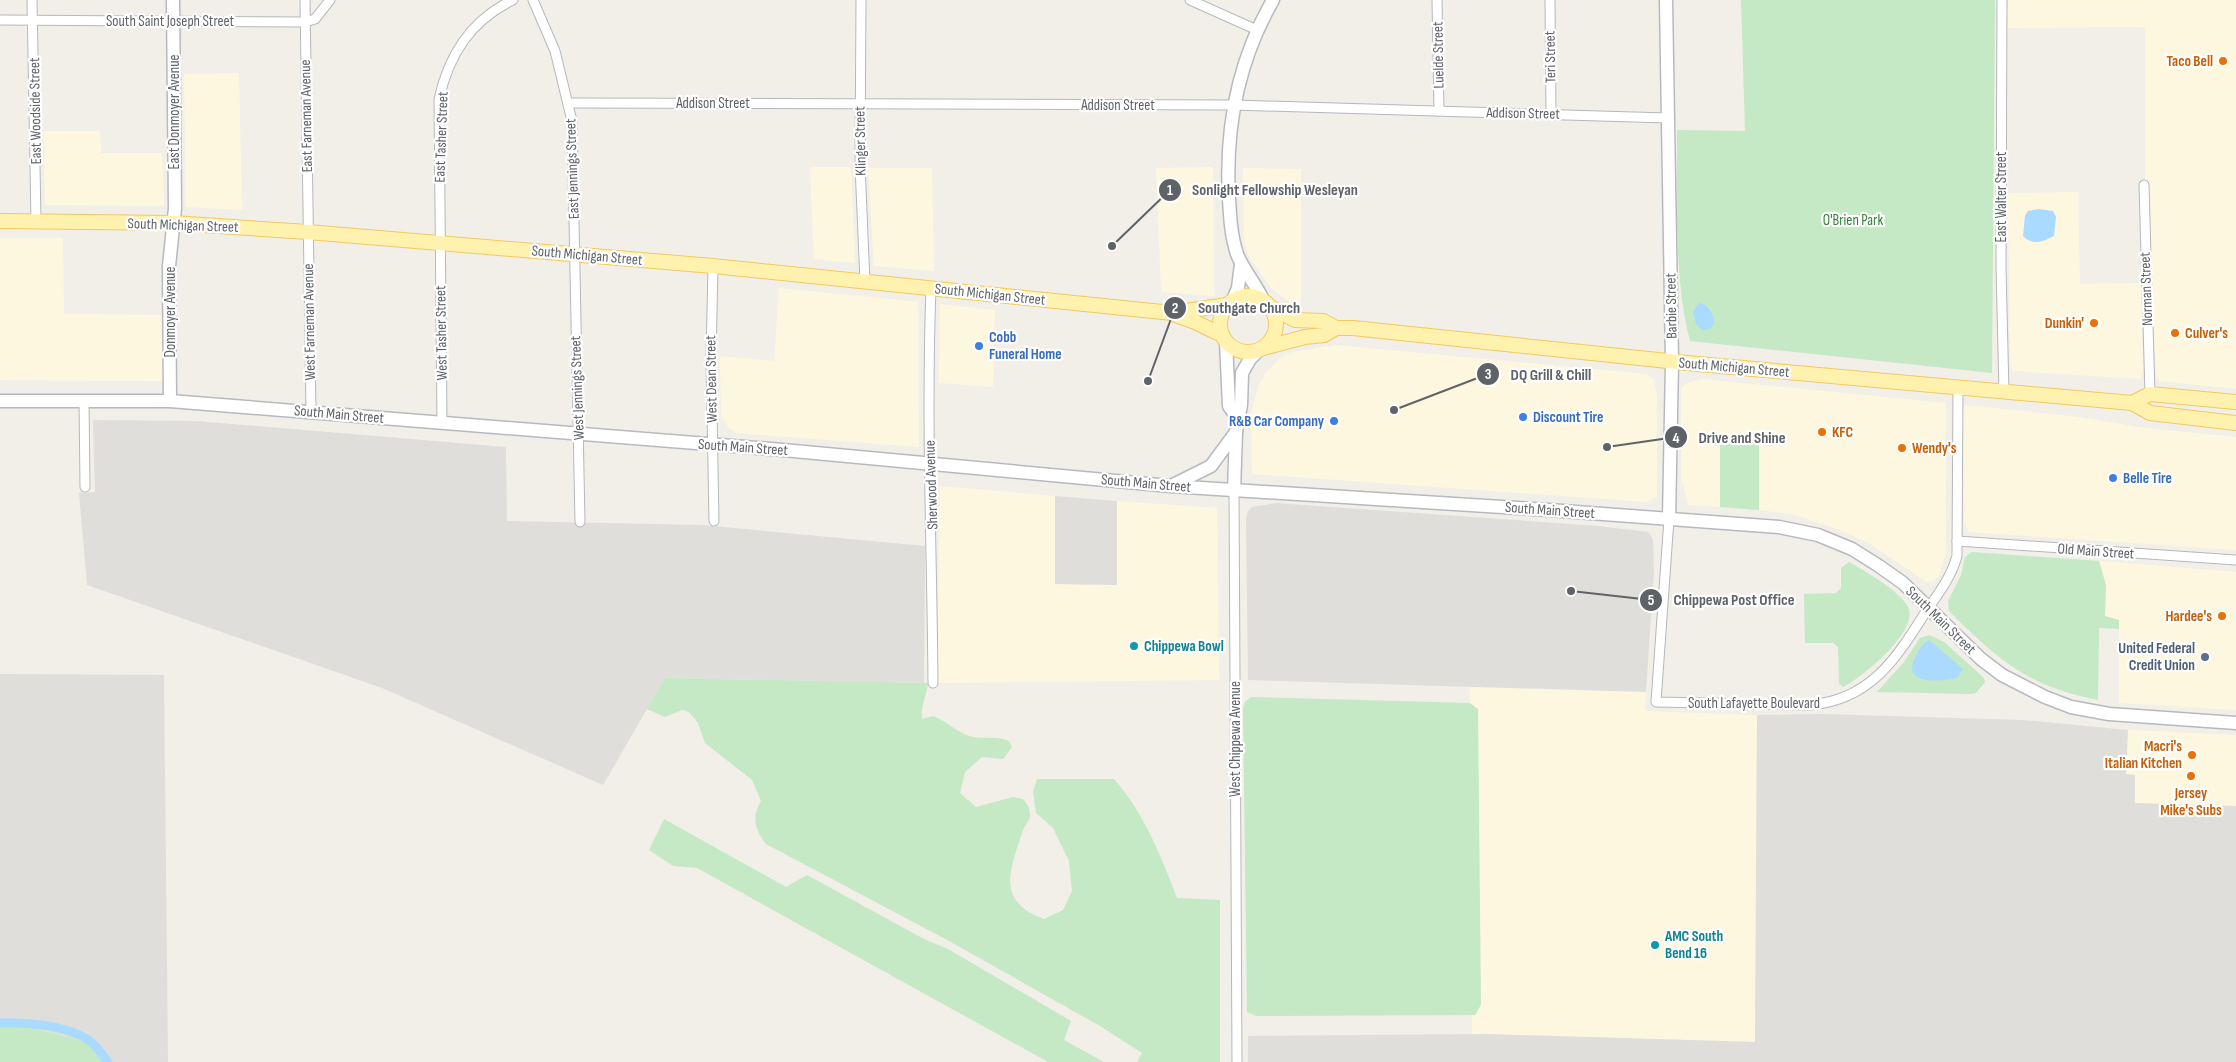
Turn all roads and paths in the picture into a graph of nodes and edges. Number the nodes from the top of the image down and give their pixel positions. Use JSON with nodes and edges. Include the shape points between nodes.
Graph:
{"nodes":[{"id":1,"x":32,"y":0,"type":"edge"},
{"id":2,"x":173,"y":0,"type":"edge"},
{"id":3,"x":305,"y":0,"type":"edge"},
{"id":4,"x":330,"y":0,"type":"edge"},
{"id":5,"x":513,"y":0,"type":"edge"},
{"id":6,"x":533,"y":0,"type":"edge"},
{"id":7,"x":861,"y":0,"type":"edge"},
{"id":8,"x":1190,"y":0,"type":"edge"},
{"id":9,"x":1273,"y":0,"type":"edge"},
{"id":10,"x":1437,"y":0,"type":"edge"},
{"id":11,"x":1550,"y":0,"type":"edge"},
{"id":12,"x":1666,"y":0,"type":"edge"},
{"id":13,"x":2002,"y":0,"type":"edge"},
{"id":14,"x":0,"y":20,"type":"edge"},
{"id":15,"x":32,"y":20,"type":"junction"},
{"id":16,"x":174,"y":21,"type":"junction"},
{"id":17,"x":305,"y":22,"type":"junction"},
{"id":18,"x":1257,"y":30,"type":"junction"},
{"id":19,"x":569,"y":103,"type":"junction"},
{"id":20,"x":860,"y":104,"type":"junction"},
{"id":21,"x":1234,"y":105,"type":"junction"},
{"id":22,"x":1438,"y":111,"type":"junction"},
{"id":23,"x":1551,"y":113,"type":"junction"},
{"id":24,"x":1667,"y":118,"type":"junction"},
{"id":25,"x":2144,"y":185,"type":"dead end"},
{"id":26,"x":0,"y":221,"type":"edge"},
{"id":27,"x":36,"y":221,"type":"junction"},
{"id":28,"x":173,"y":223,"type":"junction"},
{"id":29,"x":308,"y":232,"type":"junction"},
{"id":30,"x":440,"y":243,"type":"junction"},
{"id":31,"x":575,"y":254,"type":"junction"},
{"id":32,"x":1241,"y":264,"type":"junction"},
{"id":33,"x":713,"y":266,"type":"junction"},
{"id":34,"x":865,"y":282,"type":"junction"},
{"id":35,"x":931,"y":288,"type":"junction"},
{"id":36,"x":1230,"y":302,"type":"junction"},
{"id":37,"x":1268,"y":304,"type":"junction"},
{"id":38,"x":1172,"y":313,"type":"junction"},
{"id":39,"x":1336,"y":328,"type":"junction"},
{"id":40,"x":1224,"y":339,"type":"junction"},
{"id":41,"x":1260,"y":350,"type":"junction"},
{"id":42,"x":1672,"y":362,"type":"junction"},
{"id":43,"x":1958,"y":389,"type":"junction"},
{"id":44,"x":2004,"y":393,"type":"junction"},
{"id":45,"x":2150,"y":394,"type":"junction"},
{"id":46,"x":84,"y":400,"type":"junction"},
{"id":47,"x":0,"y":401,"type":"edge"},
{"id":48,"x":170,"y":401,"type":"junction"},
{"id":49,"x":2236,"y":402,"type":"edge"},
{"id":50,"x":2132,"y":403,"type":"junction"},
{"id":51,"x":311,"y":412,"type":"junction"},
{"id":52,"x":1237,"y":417,"type":"junction"},
{"id":53,"x":442,"y":423,"type":"junction"},
{"id":54,"x":2236,"y":423,"type":"edge"},
{"id":55,"x":1236,"y":432,"type":"junction"},
{"id":56,"x":579,"y":434,"type":"junction"},
{"id":57,"x":712,"y":445,"type":"junction"},
{"id":58,"x":931,"y":463,"type":"junction"},
{"id":59,"x":1170,"y":486,"type":"junction"},
{"id":60,"x":85,"y":487,"type":"dead end"},
{"id":61,"x":1234,"y":491,"type":"junction"},
{"id":62,"x":1669,"y":519,"type":"junction"},
{"id":63,"x":714,"y":521,"type":"dead end"},
{"id":64,"x":580,"y":522,"type":"dead end"},
{"id":65,"x":1957,"y":541,"type":"junction"},
{"id":66,"x":2236,"y":560,"type":"edge"},
{"id":67,"x":1929,"y":607,"type":"junction"},
{"id":68,"x":933,"y":683,"type":"dead end"},
{"id":69,"x":1656,"y":702,"type":"joint"},
{"id":70,"x":2236,"y":723,"type":"edge"},
{"id":71,"x":1237,"y":1062,"type":"edge"}],
"edges":[{"from":1,"to":15,"type":"street","name":"East Woodside Street"},
{"from":2,"to":16,"type":"street","name":"East Donmoyer Avenue"},
{"from":3,"to":17,"type":"street","name":"East Farneman Avenue"},
{"from":4,"to":17,"type":"street","via":[[314,19]]},
{"from":5,"to":30,"type":"street","name":"East Tasher Street","via":[[485,17],[464,38],[443,80],[438,108]]},
{"from":6,"to":19,"type":"street","name":"East Jennings Street","via":[[555,52]]},
{"from":7,"to":20,"type":"street","name":"Klinger Street"},
{"from":8,"to":18,"type":"street"},
{"from":9,"to":18,"type":"street"},
{"from":10,"to":22,"type":"street","name":"Luelde Street"},
{"from":11,"to":23,"type":"street","name":"Teri Street"},
{"from":12,"to":24,"type":"street","name":"Barbie Street"},
{"from":13,"to":44,"type":"street","name":"East Walter Street"},
{"from":14,"to":15,"type":"street","name":"South Saint Joseph Street"},
{"from":15,"to":16,"type":"street","name":"South Saint Joseph Street"},
{"from":15,"to":27,"type":"street","name":"East Woodside Street"},
{"from":16,"to":17,"type":"street","name":"South Saint Joseph Street"},
{"from":16,"to":28,"type":"street","name":"East Donmoyer Avenue"},
{"from":17,"to":29,"type":"street","name":"East Farneman Avenue"},
{"from":18,"to":21,"type":"street","via":[[1244,63]]},
{"from":19,"to":20,"type":"street","name":"Addison Street"},
{"from":19,"to":31,"type":"street","name":"East Jennings Street","via":[[573,139]]},
{"from":20,"to":21,"type":"street","name":"Addison Street"},
{"from":20,"to":34,"type":"street","name":"Klinger Street"},
{"from":21,"to":22,"type":"street","name":"Addison Street"},
{"from":21,"to":32,"type":"street","via":[[1229,145],[1229,192],[1231,232]]},
{"from":22,"to":23,"type":"street","name":"Addison Street"},
{"from":23,"to":24,"type":"street","name":"Addison Street"},
{"from":24,"to":42,"type":"street","name":"Barbie Street"},
{"from":25,"to":45,"type":"street","name":"Norman Street"},
{"from":26,"to":27,"type":"main road","name":"South Michigan Street"},
{"from":27,"to":28,"type":"main road","name":"South Michigan Street"},
{"from":28,"to":29,"type":"main road","name":"South Michigan Street"},
{"from":28,"to":48,"type":"street","name":"Donmoyer Avenue"},
{"from":29,"to":30,"type":"main road","name":"South Michigan Street"},
{"from":29,"to":51,"type":"street","name":"West Farneman Avenue"},
{"from":30,"to":31,"type":"main road","name":"South Michigan Street"},
{"from":30,"to":53,"type":"street","name":"West Tasher Street"},
{"from":31,"to":33,"type":"main road","name":"South Michigan Street"},
{"from":31,"to":56,"type":"street","name":"West Jennings Street"},
{"from":32,"to":36,"type":"street","via":[[1238,288]]},
{"from":32,"to":37,"type":"street"},
{"from":33,"to":34,"type":"main road","name":"South Michigan Street"},
{"from":33,"to":57,"type":"street","name":"West Dean Street"},
{"from":34,"to":35,"type":"main road","name":"South Michigan Street"},
{"from":35,"to":38,"type":"main road","name":"South Michigan Street"},
{"from":35,"to":58,"type":"street","name":"Sherwood Avenue","via":[[928,378]]},
{"from":36,"to":37,"type":"main road","via":[[1248,296]]},
{"from":36,"to":38,"type":"main road","name":"South Michigan Street"},
{"from":36,"to":40,"type":"main road","via":[[1220,319]]},
{"from":37,"to":39,"type":"main road","name":"South Michigan Street","via":[[1295,320],[1323,321]]},
{"from":37,"to":41,"type":"main road","via":[[1277,325],[1275,334]]},
{"from":38,"to":40,"type":"main road","name":"South Michigan Street","via":[[1209,328]]},
{"from":39,"to":41,"type":"main road","name":"South Michigan Street","via":[[1324,335],[1304,336]]},
{"from":39,"to":42,"type":"main road","name":"South Michigan Street"},
{"from":40,"to":41,"type":"main road","via":[[1241,352]]},
{"from":40,"to":52,"type":"street","name":"West Chippewa Avenue","via":[[1229,406]]},
{"from":41,"to":52,"type":"street","name":"West Chippewa Avenue","via":[[1242,373],[1241,405]]},
{"from":42,"to":43,"type":"main road","name":"South Michigan Street"},
{"from":42,"to":62,"type":"street","name":"Barbie Street"},
{"from":43,"to":44,"type":"main road","name":"South Michigan Street"},
{"from":43,"to":65,"type":"street","name":"South Lafayette Boulevard"},
{"from":44,"to":50,"type":"main road","name":"South Michigan Street"},
{"from":45,"to":49,"type":"main road"},
{"from":45,"to":50,"type":"main road"},
{"from":46,"to":47,"type":"street","name":"South Main Street"},
{"from":46,"to":48,"type":"street","name":"South Main Street"},
{"from":46,"to":60,"type":"street"},
{"from":48,"to":51,"type":"street","name":"South Main Street"},
{"from":50,"to":54,"type":"main road","name":"South Michigan Street","via":[[2150,414]]},
{"from":51,"to":53,"type":"street","name":"South Main Street"},
{"from":52,"to":55,"type":"street","name":"West Chippewa Avenue"},
{"from":53,"to":56,"type":"street","name":"South Main Street"},
{"from":55,"to":59,"type":"street","via":[[1211,466]]},
{"from":55,"to":61,"type":"street","name":"West Chippewa Avenue"},
{"from":56,"to":57,"type":"street","name":"South Main Street"},
{"from":56,"to":64,"type":"street","name":"West Jennings Street"},
{"from":57,"to":58,"type":"street","name":"South Main Street"},
{"from":57,"to":63,"type":"street","name":"West Dean Street"},
{"from":58,"to":59,"type":"street","name":"South Main Street"},
{"from":58,"to":68,"type":"street","name":"Sherwood Avenue"},
{"from":59,"to":61,"type":"street","name":"South Main Street"},
{"from":61,"to":62,"type":"street","name":"South Main Street"},
{"from":61,"to":71,"type":"street","name":"West Chippewa Avenue"},
{"from":62,"to":67,"type":"street","name":"South Main Street","via":[[1780,527],[1818,535],[1852,549],[1879,566]]},
{"from":62,"to":69,"type":"street","name":"Barbie Street"},
{"from":65,"to":66,"type":"street","name":"Old Main Street"},
{"from":65,"to":67,"type":"street","name":"South Lafayette Boulevard","via":[[1953,570]]},
{"from":67,"to":69,"type":"street","name":"South Lafayette Boulevard","via":[[1885,670],[1867,686],[1827,704]]},
{"from":67,"to":70,"type":"street","name":"South Main Street","via":[[1981,659],[2002,675],[2071,708],[2144,718]]}]}
